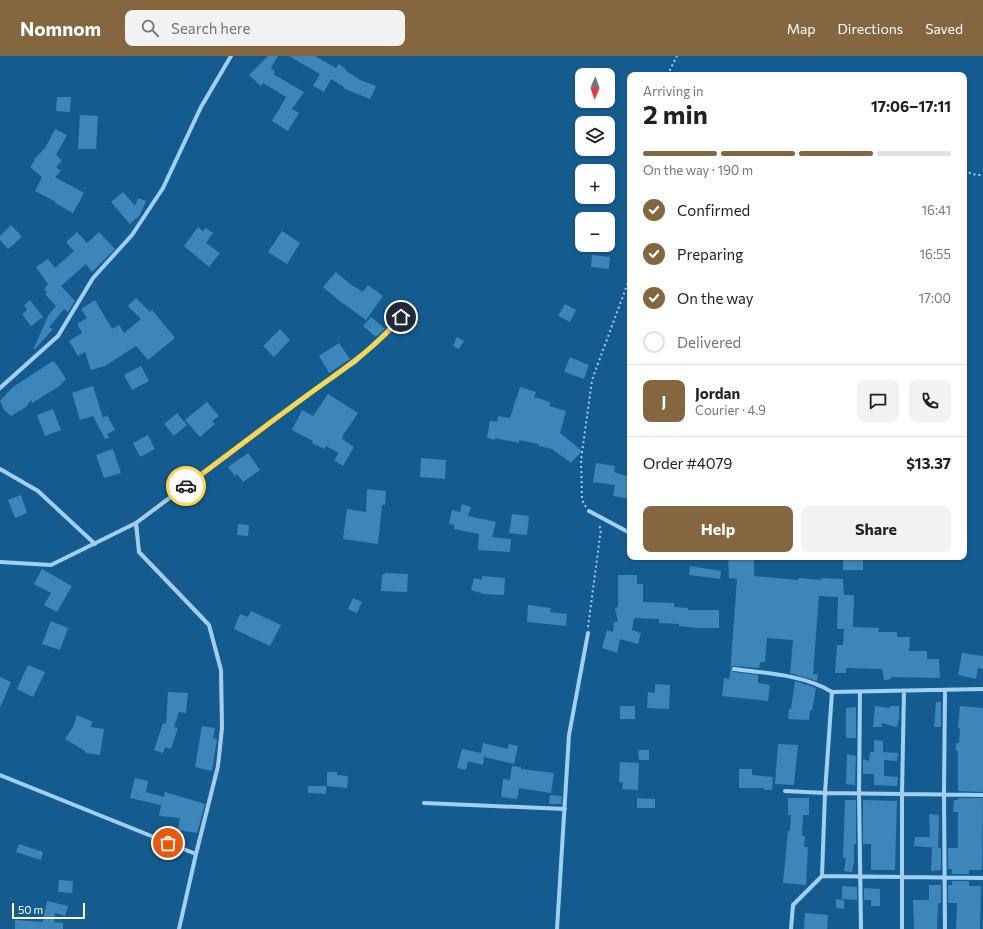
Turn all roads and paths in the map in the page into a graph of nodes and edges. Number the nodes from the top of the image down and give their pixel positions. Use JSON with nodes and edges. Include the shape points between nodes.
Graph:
{"nodes":[{"id":1,"x":232,"y":56,"type":"edge"},
{"id":2,"x":677,"y":56,"type":"edge"},
{"id":3,"x":669,"y":72,"type":"edge"},
{"id":4,"x":967,"y":172,"type":"edge"},
{"id":5,"x":983,"y":175,"type":"edge"},
{"id":6,"x":627,"y":285,"type":"edge"},
{"id":7,"x":408,"y":308,"type":"dead end"},
{"id":8,"x":0,"y":388,"type":"edge"},
{"id":9,"x":0,"y":469,"type":"edge"},
{"id":10,"x":589,"y":511,"type":"joint"},
{"id":11,"x":136,"y":523,"type":"junction"},
{"id":12,"x":597,"y":523,"type":"dead end"},
{"id":13,"x":627,"y":531,"type":"edge"},
{"id":14,"x":95,"y":544,"type":"junction"},
{"id":15,"x":0,"y":562,"type":"edge"},
{"id":16,"x":588,"y":633,"type":"joint"},
{"id":17,"x":734,"y":669,"type":"dead end"},
{"id":18,"x":983,"y":689,"type":"edge"},
{"id":19,"x":945,"y":690,"type":"junction"},
{"id":20,"x":904,"y":691,"type":"junction"},
{"id":21,"x":832,"y":692,"type":"junction"},
{"id":22,"x":860,"y":692,"type":"junction"},
{"id":23,"x":0,"y":775,"type":"edge"},
{"id":24,"x":784,"y":791,"type":"dead end"},
{"id":25,"x":825,"y":793,"type":"junction"},
{"id":26,"x":859,"y":793,"type":"junction"},
{"id":27,"x":902,"y":794,"type":"junction"},
{"id":28,"x":944,"y":794,"type":"junction"},
{"id":29,"x":983,"y":795,"type":"edge"},
{"id":30,"x":424,"y":803,"type":"dead end"},
{"id":31,"x":564,"y":809,"type":"junction"},
{"id":32,"x":196,"y":854,"type":"junction"},
{"id":33,"x":822,"y":876,"type":"junction"},
{"id":34,"x":861,"y":877,"type":"junction"},
{"id":35,"x":903,"y":877,"type":"junction"},
{"id":36,"x":945,"y":877,"type":"junction"},
{"id":37,"x":983,"y":878,"type":"edge"},
{"id":38,"x":179,"y":929,"type":"edge"},
{"id":39,"x":557,"y":929,"type":"edge"},
{"id":40,"x":791,"y":929,"type":"edge"},
{"id":41,"x":861,"y":929,"type":"edge"},
{"id":42,"x":902,"y":929,"type":"edge"},
{"id":43,"x":944,"y":929,"type":"edge"}],
"edges":[{"from":1,"to":8,"type":"street","via":[[201,107],[163,188],[132,235],[92,278],[58,336]]},
{"from":2,"to":3,"type":"path"},
{"from":4,"to":5,"type":"path"},
{"from":6,"to":10,"type":"path","via":[[592,380],[581,460],[582,500]]},
{"from":7,"to":11,"type":"street","via":[[356,361]]},
{"from":9,"to":14,"type":"street","via":[[38,491]]},
{"from":10,"to":13,"type":"street"},
{"from":11,"to":14,"type":"street"},
{"from":11,"to":32,"type":"street","via":[[139,552],[209,625],[221,670],[222,728],[218,766]]},
{"from":12,"to":16,"type":"path","via":[[601,529]]},
{"from":14,"to":15,"type":"street","via":[[51,565]]},
{"from":16,"to":31,"type":"street","via":[[569,735]]},
{"from":17,"to":21,"type":"street","via":[[778,674],[821,686]]},
{"from":18,"to":19,"type":"street"},
{"from":19,"to":20,"type":"street"},
{"from":19,"to":28,"type":"street"},
{"from":20,"to":22,"type":"street"},
{"from":20,"to":27,"type":"street"},
{"from":21,"to":22,"type":"street"},
{"from":21,"to":25,"type":"street"},
{"from":22,"to":26,"type":"street"},
{"from":23,"to":32,"type":"street"},
{"from":24,"to":25,"type":"street"},
{"from":25,"to":26,"type":"street"},
{"from":25,"to":33,"type":"street"},
{"from":26,"to":27,"type":"street"},
{"from":26,"to":34,"type":"street"},
{"from":27,"to":28,"type":"street"},
{"from":27,"to":35,"type":"street"},
{"from":28,"to":29,"type":"street"},
{"from":28,"to":36,"type":"street"},
{"from":30,"to":31,"type":"street"},
{"from":31,"to":39,"type":"street"},
{"from":32,"to":38,"type":"street"},
{"from":33,"to":34,"type":"street"},
{"from":33,"to":40,"type":"street","via":[[793,905]]},
{"from":34,"to":35,"type":"street"},
{"from":34,"to":41,"type":"street"},
{"from":35,"to":36,"type":"street"},
{"from":35,"to":42,"type":"street"},
{"from":36,"to":37,"type":"street"},
{"from":36,"to":43,"type":"street"}]}
